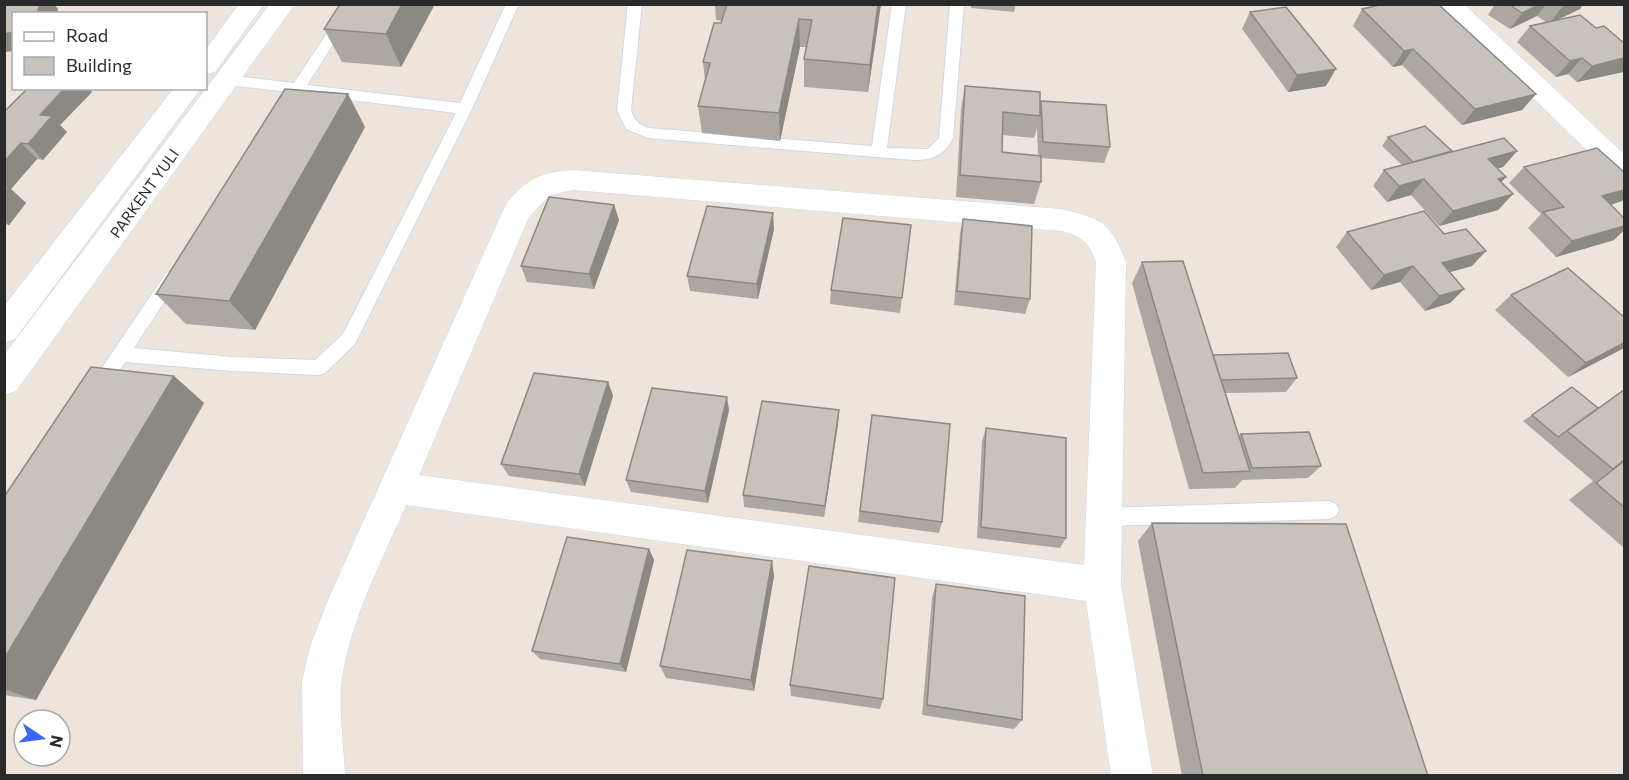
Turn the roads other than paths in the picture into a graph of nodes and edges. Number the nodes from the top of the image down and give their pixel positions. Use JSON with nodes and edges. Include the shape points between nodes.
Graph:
{"nodes":[{"id":1,"x":252,"y":4,"type":"edge"},
{"id":2,"x":283,"y":4,"type":"edge"},
{"id":3,"x":352,"y":4,"type":"edge"},
{"id":4,"x":513,"y":4,"type":"edge"},
{"id":5,"x":635,"y":4,"type":"edge"},
{"id":6,"x":899,"y":4,"type":"edge"},
{"id":7,"x":957,"y":4,"type":"edge"},
{"id":8,"x":1449,"y":4,"type":"edge"},
{"id":9,"x":216,"y":73,"type":"edge"},
{"id":10,"x":207,"y":86,"type":"edge"},
{"id":11,"x":186,"y":90,"type":"edge"},
{"id":12,"x":204,"y":90,"type":"edge"},
{"id":13,"x":297,"y":90,"type":"junction"},
{"id":14,"x":465,"y":109,"type":"junction"},
{"id":15,"x":278,"y":119,"type":"edge"},
{"id":16,"x":879,"y":152,"type":"junction"},
{"id":17,"x":1624,"y":170,"type":"edge"},
{"id":18,"x":180,"y":266,"type":"edge"},
{"id":19,"x":4,"y":330,"type":"edge"},
{"id":20,"x":122,"y":354,"type":"junction"},
{"id":21,"x":4,"y":381,"type":"edge"},
{"id":22,"x":89,"y":401,"type":"edge"},
{"id":23,"x":395,"y":488,"type":"junction"},
{"id":24,"x":1329,"y":510,"type":"dead end"},
{"id":25,"x":1104,"y":517,"type":"junction"},
{"id":26,"x":1102,"y":585,"type":"junction"},
{"id":27,"x":324,"y":776,"type":"edge"},
{"id":28,"x":1132,"y":776,"type":"edge"}],
"edges":[{"from":1,"to":9,"type":"street","name":"PARKENT YULI"},
{"from":2,"to":9,"type":"street","name":"PARKENT YULI"},
{"from":3,"to":13,"type":"lane"},
{"from":4,"to":14,"type":"lane"},
{"from":5,"to":16,"type":"lane","via":[[624,110],[626,121],[634,129]]},
{"from":6,"to":16,"type":"lane"},
{"from":7,"to":16,"type":"lane","via":[[942,148],[931,155]]},
{"from":8,"to":17,"type":"street"},
{"from":9,"to":10,"type":"street","name":"PARKENT YULI"},
{"from":9,"to":13,"type":"lane"},
{"from":11,"to":19,"type":"street","name":"PARKENT YULI"},
{"from":12,"to":21,"type":"street","name":"PARKENT YULI"},
{"from":13,"to":14,"type":"lane"},
{"from":13,"to":15,"type":"lane"},
{"from":14,"to":20,"type":"lane","via":[[349,339],[319,368]]},
{"from":18,"to":20,"type":"lane"},
{"from":20,"to":22,"type":"lane"},
{"from":23,"to":25,"type":"street","via":[[516,213],[531,192],[552,182],[573,180],[1061,220],[1086,226],[1103,238],[1111,262]]},
{"from":23,"to":26,"type":"street"},
{"from":23,"to":27,"type":"street","via":[[330,644],[322,681]]},
{"from":24,"to":25,"type":"lane"},
{"from":25,"to":26,"type":"street"},
{"from":26,"to":28,"type":"street"}]}
